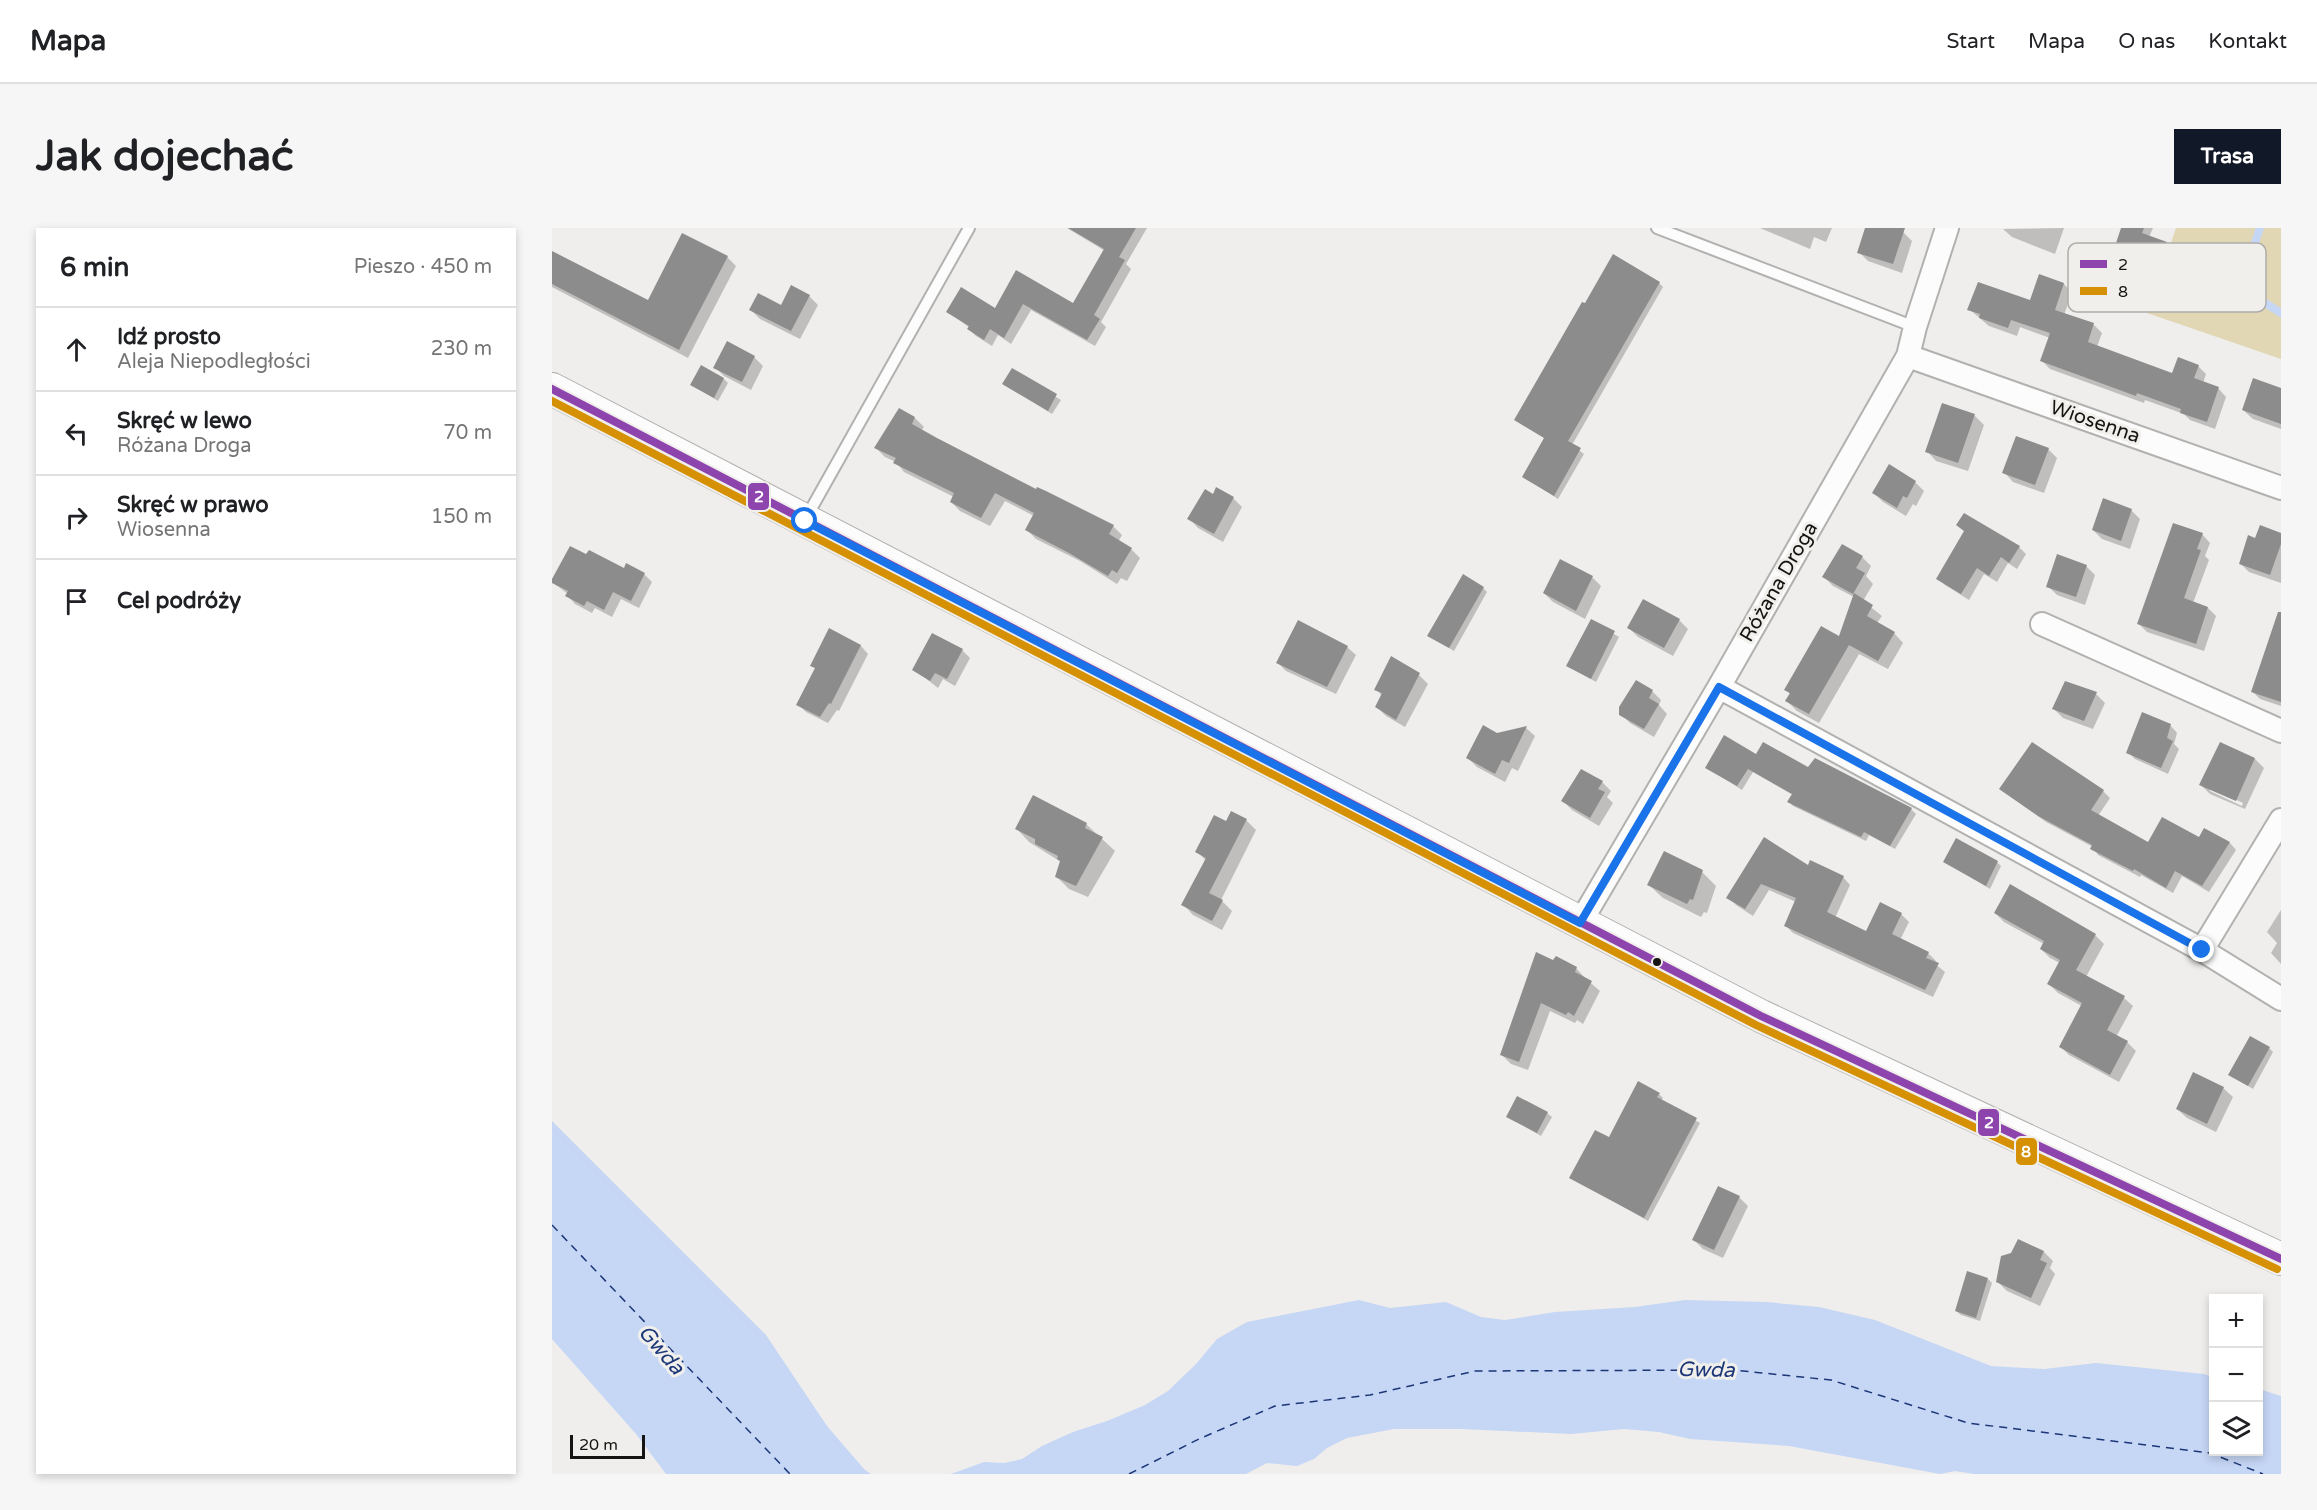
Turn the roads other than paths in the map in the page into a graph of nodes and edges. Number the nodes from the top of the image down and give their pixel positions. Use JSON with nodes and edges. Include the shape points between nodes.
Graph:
{"nodes":[{"id":1,"x":969,"y":228,"type":"edge"},
{"id":2,"x":1657,"y":228,"type":"edge"},
{"id":3,"x":1947,"y":228,"type":"edge"},
{"id":4,"x":1915,"y":327,"type":"junction"},
{"id":5,"x":1908,"y":356,"type":"junction"},
{"id":6,"x":552,"y":389,"type":"edge"},
{"id":7,"x":2281,"y":488,"type":"edge"},
{"id":8,"x":805,"y":521,"type":"junction"},
{"id":9,"x":2042,"y":624,"type":"dead end"},
{"id":10,"x":1719,"y":687,"type":"junction"},
{"id":11,"x":2281,"y":731,"type":"edge"},
{"id":12,"x":2281,"y":820,"type":"edge"},
{"id":13,"x":1580,"y":923,"type":"junction"},
{"id":14,"x":2202,"y":950,"type":"junction"},
{"id":15,"x":2281,"y":999,"type":"edge"},
{"id":16,"x":2281,"y":1259,"type":"edge"}],
"edges":[{"from":1,"to":8,"type":"lane"},
{"from":2,"to":4,"type":"lane"},
{"from":3,"to":4,"type":"street","name":"Różana Droga"},
{"from":4,"to":5,"type":"street","name":"Różana Droga"},
{"from":5,"to":7,"type":"street","name":"Wiosenna"},
{"from":5,"to":10,"type":"street","name":"Różana Droga"},
{"from":6,"to":8,"type":"street"},
{"from":8,"to":13,"type":"street"},
{"from":9,"to":11,"type":"street"},
{"from":10,"to":13,"type":"street","name":"Różana Droga"},
{"from":10,"to":14,"type":"street"},
{"from":12,"to":14,"type":"street"},
{"from":13,"to":16,"type":"street","via":[[1761,1016]]},
{"from":14,"to":15,"type":"street"}]}
